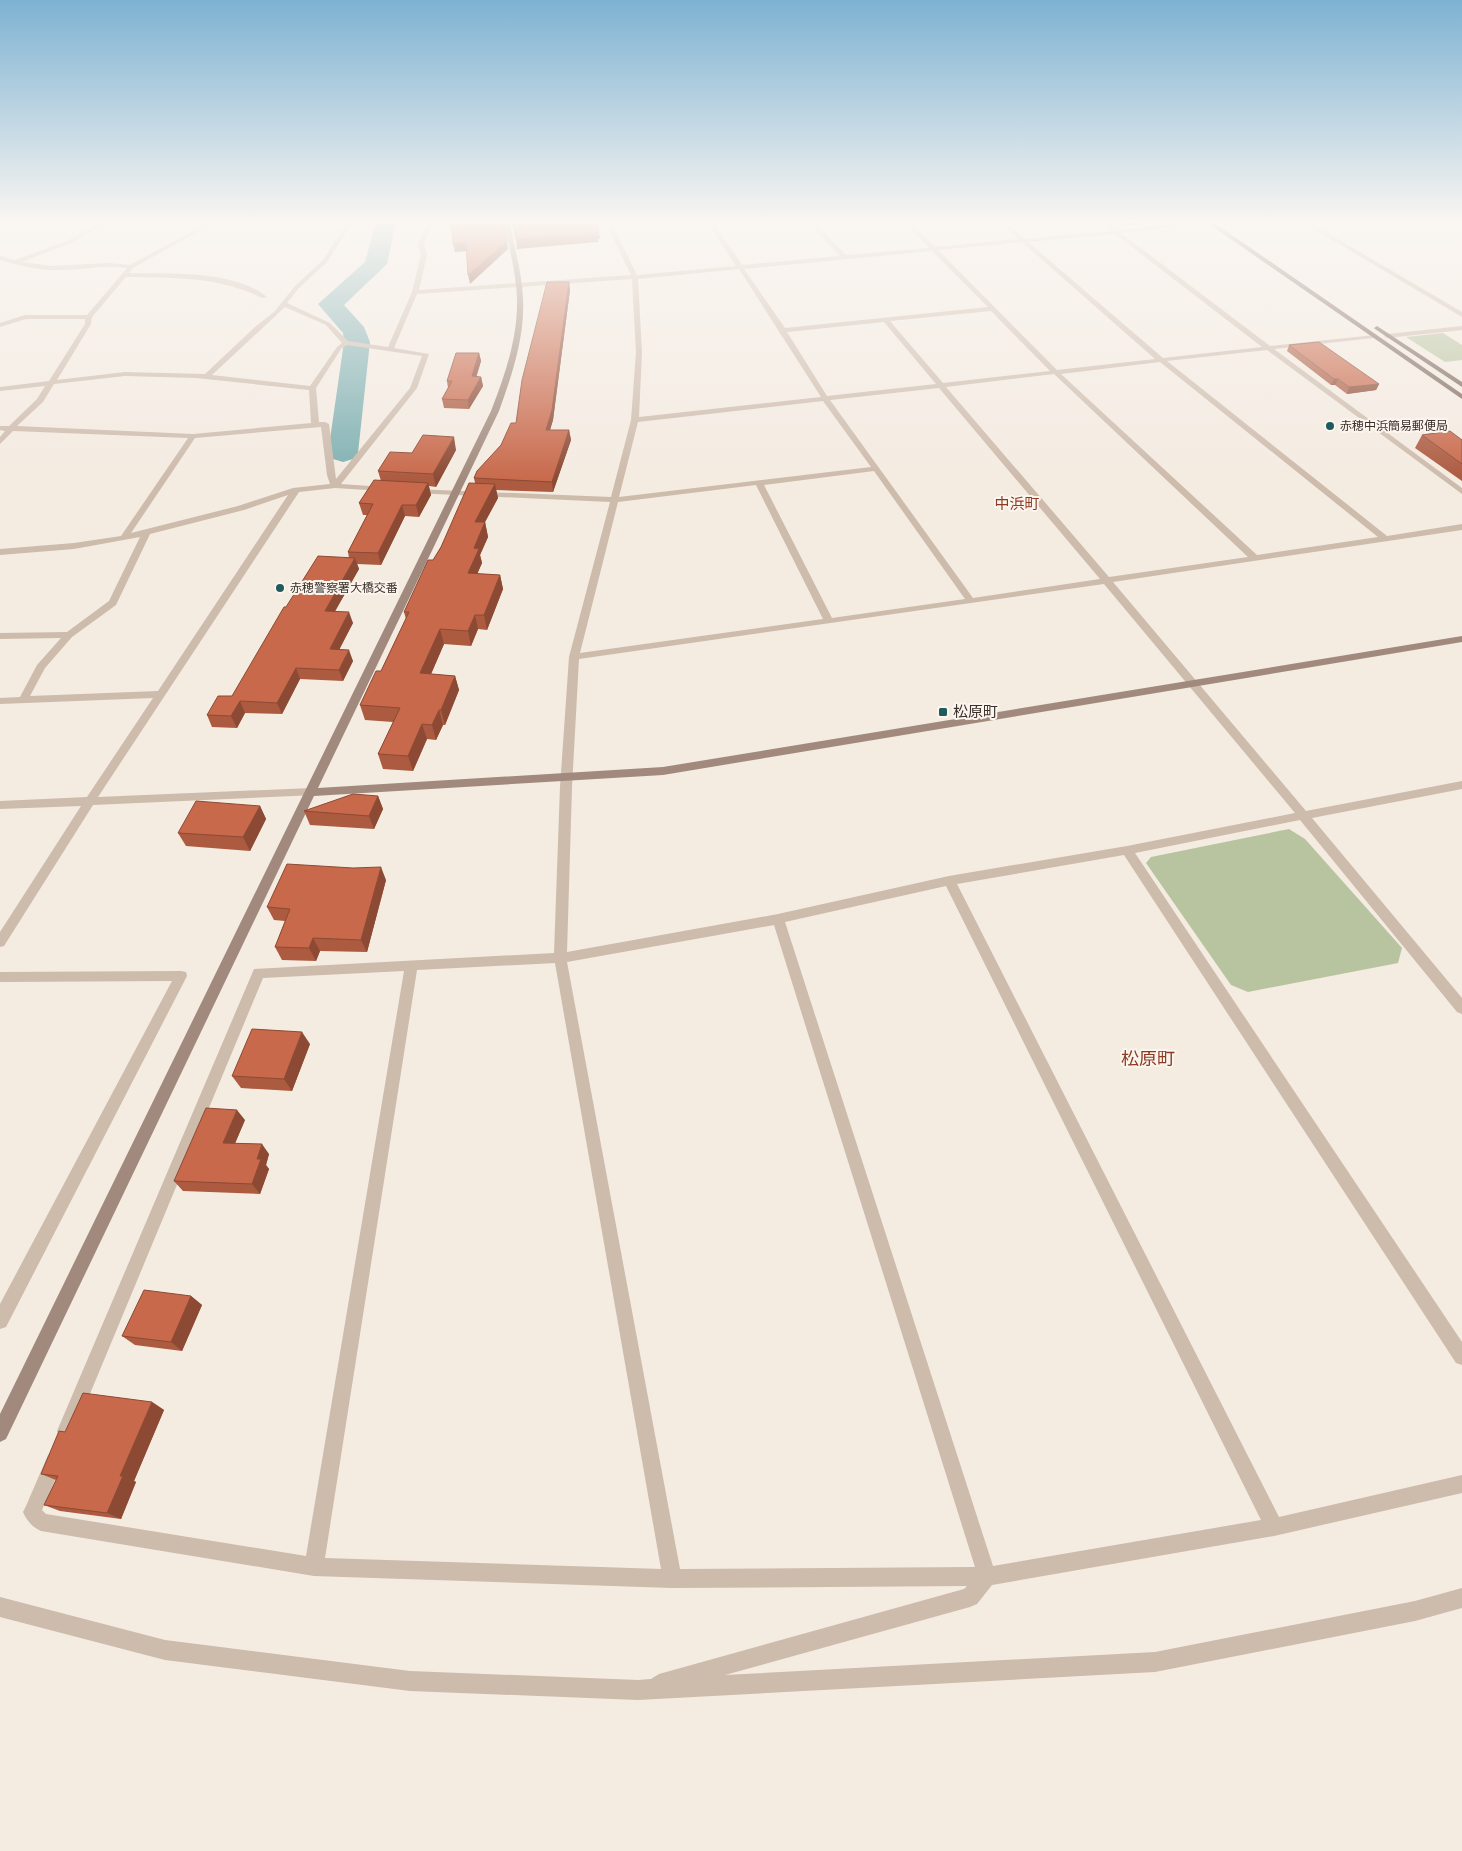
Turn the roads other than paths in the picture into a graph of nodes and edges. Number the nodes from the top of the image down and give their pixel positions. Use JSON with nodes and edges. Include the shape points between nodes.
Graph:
{"nodes":[{"id":1,"x":97,"y":308,"type":"edge"},
{"id":2,"x":279,"y":308,"type":"edge"},
{"id":3,"x":294,"y":308,"type":"edge"},
{"id":4,"x":408,"y":308,"type":"edge"},
{"id":5,"x":519,"y":308,"type":"edge"},
{"id":6,"x":637,"y":308,"type":"edge"},
{"id":7,"x":768,"y":308,"type":"edge"},
{"id":8,"x":1100,"y":308,"type":"edge"},
{"id":9,"x":1215,"y":308,"type":"edge"},
{"id":10,"x":1333,"y":308,"type":"edge"},
{"id":11,"x":1347,"y":308,"type":"edge"},
{"id":12,"x":1451,"y":308,"type":"edge"},
{"id":13,"x":990,"y":309,"type":"joint"},
{"id":14,"x":1462,"y":315,"type":"edge"},
{"id":15,"x":89,"y":317,"type":"junction"},
{"id":16,"x":886,"y":320,"type":"junction"},
{"id":17,"x":0,"y":325,"type":"edge"},
{"id":18,"x":1462,"y":328,"type":"edge"},
{"id":19,"x":783,"y":330,"type":"junction"},
{"id":20,"x":1372,"y":336,"type":"junction"},
{"id":21,"x":1388,"y":336,"type":"junction"},
{"id":22,"x":346,"y":343,"type":"junction"},
{"id":23,"x":1267,"y":348,"type":"junction"},
{"id":24,"x":390,"y":350,"type":"junction"},
{"id":25,"x":1160,"y":359,"type":"junction"},
{"id":26,"x":1055,"y":372,"type":"junction"},
{"id":27,"x":208,"y":375,"type":"junction"},
{"id":28,"x":50,"y":382,"type":"junction"},
{"id":29,"x":942,"y":385,"type":"junction"},
{"id":30,"x":1462,"y":385,"type":"edge"},
{"id":31,"x":0,"y":388,"type":"edge"},
{"id":32,"x":312,"y":388,"type":"junction"},
{"id":33,"x":1462,"y":397,"type":"edge"},
{"id":34,"x":825,"y":398,"type":"junction"},
{"id":35,"x":636,"y":420,"type":"junction"},
{"id":36,"x":316,"y":425,"type":"junction"},
{"id":37,"x":0,"y":428,"type":"edge"},
{"id":38,"x":11,"y":428,"type":"junction"},
{"id":39,"x":193,"y":436,"type":"junction"},
{"id":40,"x":0,"y":442,"type":"edge"},
{"id":41,"x":874,"y":469,"type":"junction"},
{"id":42,"x":759,"y":483,"type":"junction"},
{"id":43,"x":334,"y":486,"type":"junction"},
{"id":44,"x":390,"y":489,"type":"edge"},
{"id":45,"x":296,"y":490,"type":"junction"},
{"id":46,"x":408,"y":490,"type":"edge"},
{"id":47,"x":1462,"y":492,"type":"edge"},
{"id":48,"x":454,"y":493,"type":"junction"},
{"id":49,"x":613,"y":500,"type":"junction"},
{"id":50,"x":1462,"y":527,"type":"edge"},
{"id":51,"x":146,"y":533,"type":"junction"},
{"id":52,"x":124,"y":538,"type":"junction"},
{"id":53,"x":1385,"y":538,"type":"junction"},
{"id":54,"x":0,"y":552,"type":"edge"},
{"id":55,"x":1256,"y":558,"type":"junction"},
{"id":56,"x":1106,"y":579,"type":"junction"},
{"id":57,"x":971,"y":600,"type":"junction"},
{"id":58,"x":828,"y":621,"type":"junction"},
{"id":59,"x":69,"y":635,"type":"junction"},
{"id":60,"x":0,"y":636,"type":"edge"},
{"id":61,"x":1462,"y":639,"type":"edge"},
{"id":62,"x":574,"y":657,"type":"junction"},
{"id":63,"x":1195,"y":685,"type":"junction"},
{"id":64,"x":162,"y":694,"type":"junction"},
{"id":65,"x":23,"y":700,"type":"junction"},
{"id":66,"x":0,"y":701,"type":"edge"},
{"id":67,"x":566,"y":778,"type":"junction"},
{"id":68,"x":1462,"y":784,"type":"edge"},
{"id":69,"x":312,"y":792,"type":"junction"},
{"id":70,"x":90,"y":801,"type":"junction"},
{"id":71,"x":0,"y":805,"type":"edge"},
{"id":72,"x":1300,"y":815,"type":"junction"},
{"id":73,"x":1127,"y":850,"type":"junction"},
{"id":74,"x":949,"y":881,"type":"junction"},
{"id":75,"x":778,"y":919,"type":"junction"},
{"id":76,"x":0,"y":942,"type":"edge"},
{"id":77,"x":560,"y":958,"type":"junction"},
{"id":78,"x":412,"y":966,"type":"junction"},
{"id":79,"x":0,"y":978,"type":"edge"},
{"id":80,"x":1462,"y":1008,"type":"edge"},
{"id":81,"x":0,"y":1321,"type":"edge"},
{"id":82,"x":1462,"y":1357,"type":"edge"},
{"id":83,"x":0,"y":1433,"type":"edge"},
{"id":84,"x":1462,"y":1484,"type":"edge"},
{"id":85,"x":1274,"y":1527,"type":"junction"},
{"id":86,"x":314,"y":1567,"type":"junction"},
{"id":87,"x":987,"y":1576,"type":"junction"},
{"id":88,"x":672,"y":1579,"type":"junction"},
{"id":89,"x":1462,"y":1598,"type":"edge"},
{"id":90,"x":0,"y":1607,"type":"edge"},
{"id":91,"x":638,"y":1690,"type":"junction"}],
"edges":[{"from":1,"to":15,"type":"street"},
{"from":2,"to":27,"type":"street"},
{"from":3,"to":22,"type":"street","via":[[328,324]]},
{"from":4,"to":24,"type":"street"},
{"from":5,"to":48,"type":"street","via":[[508,378]]},
{"from":6,"to":35,"type":"street","via":[[639,352]]},
{"from":7,"to":19,"type":"street"},
{"from":8,"to":25,"type":"street"},
{"from":9,"to":23,"type":"street"},
{"from":10,"to":20,"type":"main road"},
{"from":11,"to":21,"type":"main road"},
{"from":12,"to":14,"type":"street"},
{"from":13,"to":16,"type":"street"},
{"from":13,"to":26,"type":"street"},
{"from":15,"to":17,"type":"street","via":[[25,317]]},
{"from":15,"to":28,"type":"street","via":[[88,324]]},
{"from":16,"to":19,"type":"street"},
{"from":16,"to":29,"type":"street"},
{"from":18,"to":21,"type":"street"},
{"from":19,"to":34,"type":"street"},
{"from":20,"to":23,"type":"street"},
{"from":20,"to":33,"type":"main road"},
{"from":21,"to":30,"type":"main road"},
{"from":22,"to":24,"type":"street"},
{"from":22,"to":32,"type":"street","via":[[339,348]]},
{"from":23,"to":25,"type":"street"},
{"from":23,"to":47,"type":"street"},
{"from":24,"to":43,"type":"street","via":[[426,354],[413,388]]},
{"from":25,"to":26,"type":"street"},
{"from":25,"to":53,"type":"street"},
{"from":26,"to":29,"type":"street"},
{"from":26,"to":55,"type":"street"},
{"from":27,"to":28,"type":"street","via":[[126,374]]},
{"from":27,"to":32,"type":"street"},
{"from":28,"to":31,"type":"street"},
{"from":28,"to":38,"type":"street","via":[[40,400]]},
{"from":29,"to":34,"type":"street"},
{"from":29,"to":56,"type":"street"},
{"from":32,"to":36,"type":"street"},
{"from":34,"to":35,"type":"street"},
{"from":34,"to":41,"type":"street"},
{"from":35,"to":49,"type":"street"},
{"from":36,"to":39,"type":"street"},
{"from":36,"to":43,"type":"street","via":[[325,424]]},
{"from":37,"to":38,"type":"street"},
{"from":38,"to":39,"type":"street"},
{"from":38,"to":40,"type":"street"},
{"from":39,"to":52,"type":"street"},
{"from":41,"to":42,"type":"street"},
{"from":41,"to":57,"type":"street"},
{"from":42,"to":49,"type":"street"},
{"from":42,"to":58,"type":"street"},
{"from":43,"to":44,"type":"street"},
{"from":43,"to":45,"type":"street"},
{"from":45,"to":51,"type":"street"},
{"from":45,"to":64,"type":"street"},
{"from":46,"to":48,"type":"street"},
{"from":48,"to":49,"type":"street"},
{"from":48,"to":69,"type":"street"},
{"from":49,"to":62,"type":"street"},
{"from":50,"to":53,"type":"street"},
{"from":51,"to":52,"type":"street"},
{"from":51,"to":59,"type":"street","via":[[113,603]]},
{"from":52,"to":54,"type":"street"},
{"from":53,"to":55,"type":"street"},
{"from":55,"to":56,"type":"street"},
{"from":56,"to":57,"type":"street"},
{"from":56,"to":63,"type":"street"},
{"from":57,"to":58,"type":"street"},
{"from":58,"to":62,"type":"street"},
{"from":59,"to":60,"type":"street"},
{"from":59,"to":65,"type":"street","via":[[41,667]]},
{"from":61,"to":63,"type":"street"},
{"from":62,"to":67,"type":"street"},
{"from":63,"to":67,"type":"street","via":[[682,768]]},
{"from":63,"to":72,"type":"street"},
{"from":64,"to":65,"type":"street"},
{"from":64,"to":70,"type":"street"},
{"from":65,"to":66,"type":"street"},
{"from":67,"to":69,"type":"street"},
{"from":67,"to":77,"type":"street"},
{"from":68,"to":72,"type":"street"},
{"from":69,"to":70,"type":"street"},
{"from":69,"to":83,"type":"street"},
{"from":70,"to":71,"type":"street"},
{"from":70,"to":76,"type":"street"},
{"from":72,"to":73,"type":"street"},
{"from":72,"to":80,"type":"street"},
{"from":73,"to":74,"type":"street"},
{"from":73,"to":82,"type":"street"},
{"from":74,"to":75,"type":"street"},
{"from":74,"to":85,"type":"street"},
{"from":75,"to":77,"type":"street"},
{"from":75,"to":87,"type":"street"},
{"from":77,"to":78,"type":"street"},
{"from":77,"to":88,"type":"street"},
{"from":78,"to":86,"type":"street"},
{"from":78,"to":86,"type":"street","via":[[258,973],[32,1512],[41,1522]]},
{"from":79,"to":81,"type":"street","via":[[181,976]]},
{"from":84,"to":85,"type":"street"},
{"from":85,"to":87,"type":"street"},
{"from":86,"to":88,"type":"street"},
{"from":87,"to":88,"type":"street"},
{"from":87,"to":91,"type":"street","via":[[970,1598]]},
{"from":89,"to":91,"type":"street","via":[[1415,1611],[1155,1662]]},
{"from":90,"to":91,"type":"street","via":[[165,1650],[410,1682]]}]}
